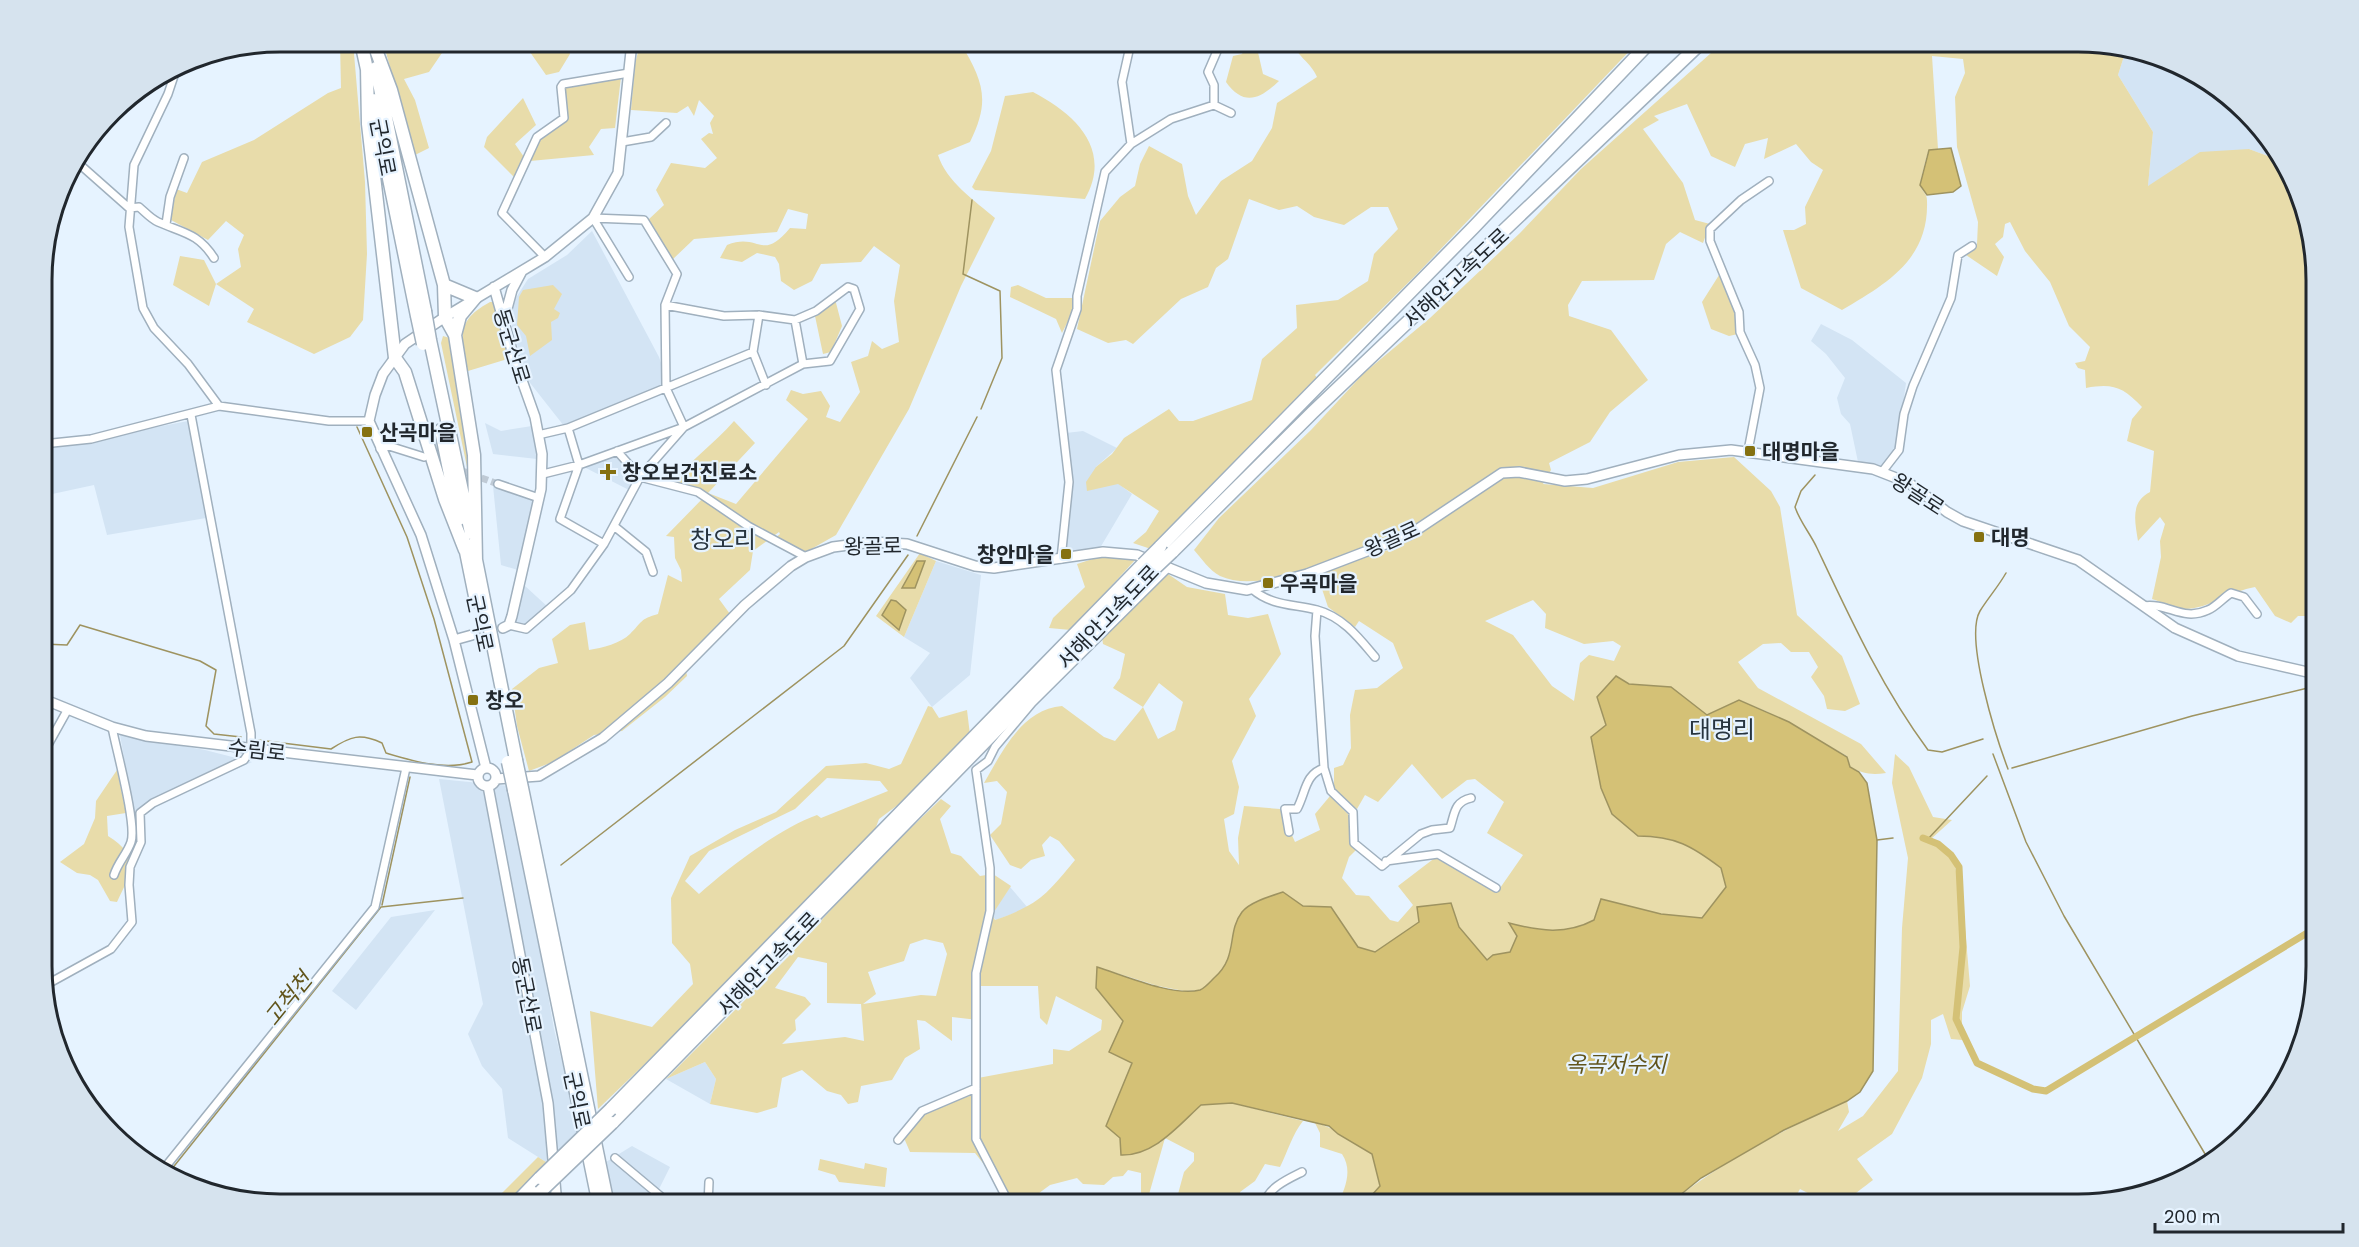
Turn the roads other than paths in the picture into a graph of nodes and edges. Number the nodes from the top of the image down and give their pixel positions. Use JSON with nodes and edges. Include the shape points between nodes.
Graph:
{"nodes":[{"id":1,"x":363,"y":52,"type":"edge"},
{"id":2,"x":374,"y":52,"type":"edge"},
{"id":3,"x":376,"y":52,"type":"edge"},
{"id":4,"x":631,"y":52,"type":"edge"},
{"id":5,"x":1129,"y":52,"type":"edge"},
{"id":6,"x":1217,"y":52,"type":"edge"},
{"id":7,"x":1640,"y":52,"type":"edge"},
{"id":8,"x":1691,"y":52,"type":"edge"},
{"id":9,"x":366,"y":67,"type":"junction"},
{"id":10,"x":629,"y":73,"type":"junction"},
{"id":11,"x":173,"y":80,"type":"edge"},
{"id":12,"x":1214,"y":105,"type":"junction"},
{"id":13,"x":1231,"y":113,"type":"dead end"},
{"id":14,"x":666,"y":123,"type":"dead end"},
{"id":15,"x":622,"y":142,"type":"junction"},
{"id":16,"x":1131,"y":144,"type":"junction"},
{"id":17,"x":184,"y":158,"type":"dead end"},
{"id":18,"x":83,"y":167,"type":"edge"},
{"id":19,"x":1769,"y":181,"type":"dead end"},
{"id":20,"x":129,"y":208,"type":"junction"},
{"id":21,"x":593,"y":218,"type":"junction"},
{"id":22,"x":166,"y":224,"type":"junction"},
{"id":23,"x":1972,"y":246,"type":"dead end"},
{"id":24,"x":545,"y":257,"type":"junction"},
{"id":25,"x":214,"y":258,"type":"dead end"},
{"id":26,"x":522,"y":270,"type":"junction"},
{"id":27,"x":628,"y":277,"type":"dead end"},
{"id":28,"x":444,"y":285,"type":"junction"},
{"id":29,"x":494,"y":287,"type":"junction"},
{"id":30,"x":475,"y":298,"type":"junction"},
{"id":31,"x":665,"y":305,"type":"junction"},
{"id":32,"x":421,"y":314,"type":"junction"},
{"id":33,"x":759,"y":315,"type":"junction"},
{"id":34,"x":445,"y":317,"type":"junction"},
{"id":35,"x":504,"y":319,"type":"junction"},
{"id":36,"x":795,"y":320,"type":"junction"},
{"id":37,"x":455,"y":335,"type":"junction"},
{"id":38,"x":427,"y":342,"type":"junction"},
{"id":39,"x":753,"y":352,"type":"junction"},
{"id":40,"x":395,"y":358,"type":"junction"},
{"id":41,"x":803,"y":364,"type":"junction"},
{"id":42,"x":766,"y":385,"type":"junction"},
{"id":43,"x":666,"y":388,"type":"junction"},
{"id":44,"x":219,"y":406,"type":"junction"},
{"id":45,"x":191,"y":415,"type":"junction"},
{"id":46,"x":369,"y":421,"type":"junction"},
{"id":47,"x":684,"y":427,"type":"junction"},
{"id":48,"x":568,"y":428,"type":"junction"},
{"id":49,"x":538,"y":435,"type":"junction"},
{"id":50,"x":52,"y":443,"type":"edge"},
{"id":51,"x":380,"y":449,"type":"junction"},
{"id":52,"x":617,"y":451,"type":"junction"},
{"id":53,"x":1748,"y":451,"type":"junction"},
{"id":54,"x":424,"y":458,"type":"tunnel mouth"},
{"id":55,"x":579,"y":465,"type":"junction"},
{"id":56,"x":1882,"y":472,"type":"junction"},
{"id":57,"x":543,"y":474,"type":"junction"},
{"id":58,"x":640,"y":477,"type":"junction"},
{"id":59,"x":498,"y":484,"type":"tunnel mouth"},
{"id":60,"x":539,"y":498,"type":"junction"},
{"id":61,"x":614,"y":526,"type":"junction"},
{"id":62,"x":604,"y":544,"type":"junction"},
{"id":63,"x":1166,"y":549,"type":"junction"},
{"id":64,"x":465,"y":550,"type":"junction"},
{"id":65,"x":806,"y":557,"type":"junction"},
{"id":66,"x":1061,"y":559,"type":"junction"},
{"id":67,"x":476,"y":561,"type":"junction"},
{"id":68,"x":1149,"y":566,"type":"junction"},
{"id":69,"x":1169,"y":567,"type":"junction"},
{"id":70,"x":653,"y":572,"type":"dead end"},
{"id":71,"x":1252,"y":589,"type":"junction"},
{"id":72,"x":2143,"y":606,"type":"junction"},
{"id":73,"x":1317,"y":610,"type":"junction"},
{"id":74,"x":2258,"y":614,"type":"dead end"},
{"id":75,"x":506,"y":626,"type":"joint"},
{"id":76,"x":472,"y":635,"type":"tunnel mouth"},
{"id":77,"x":454,"y":640,"type":"junction"},
{"id":78,"x":1375,"y":657,"type":"dead end"},
{"id":79,"x":2306,"y":672,"type":"edge"},
{"id":80,"x":52,"y":702,"type":"edge"},
{"id":81,"x":68,"y":709,"type":"junction"},
{"id":82,"x":111,"y":727,"type":"junction"},
{"id":83,"x":52,"y":738,"type":"edge"},
{"id":84,"x":251,"y":750,"type":"junction"},
{"id":85,"x":512,"y":761,"type":"junction"},
{"id":86,"x":406,"y":768,"type":"junction"},
{"id":87,"x":486,"y":768,"type":"junction"},
{"id":88,"x":1324,"y":768,"type":"junction"},
{"id":89,"x":477,"y":775,"type":"junction"},
{"id":90,"x":496,"y":779,"type":"junction"},
{"id":91,"x":488,"y":786,"type":"junction"},
{"id":92,"x":518,"y":789,"type":"junction"},
{"id":93,"x":1471,"y":798,"type":"dead end"},
{"id":94,"x":1289,"y":832,"type":"dead end"},
{"id":95,"x":131,"y":842,"type":"junction"},
{"id":96,"x":141,"y":842,"type":"junction"},
{"id":97,"x":1386,"y":861,"type":"junction"},
{"id":98,"x":114,"y":875,"type":"dead end"},
{"id":99,"x":1496,"y":888,"type":"dead end"},
{"id":100,"x":53,"y":981,"type":"edge"},
{"id":101,"x":976,"y":1088,"type":"junction"},
{"id":102,"x":898,"y":1140,"type":"dead end"},
{"id":103,"x":615,"y":1158,"type":"dead end"},
{"id":104,"x":167,"y":1164,"type":"edge"},
{"id":105,"x":1302,"y":1172,"type":"dead end"},
{"id":106,"x":709,"y":1182,"type":"dead end"},
{"id":107,"x":526,"y":1194,"type":"edge"},
{"id":108,"x":536,"y":1194,"type":"edge"},
{"id":109,"x":556,"y":1194,"type":"edge"},
{"id":110,"x":597,"y":1194,"type":"edge"},
{"id":111,"x":606,"y":1194,"type":"edge"},
{"id":112,"x":658,"y":1194,"type":"edge"},
{"id":113,"x":708,"y":1194,"type":"edge"},
{"id":114,"x":1004,"y":1194,"type":"edge"},
{"id":115,"x":1268,"y":1194,"type":"edge"}],
"edges":[{"from":1,"to":9,"type":"highway","name":"군익로"},
{"from":2,"to":32,"type":"highway","name":"군익로"},
{"from":3,"to":28,"type":"highway","via":[[391,90]]},
{"from":4,"to":10,"type":"main road","name":"동군산로"},
{"from":5,"to":16,"type":"street","via":[[1122,82]]},
{"from":6,"to":12,"type":"street","via":[[1208,72],[1214,85]]},
{"from":7,"to":63,"type":"highway","name":"서해안고속도로"},
{"from":8,"to":63,"type":"highway","name":"서해안고속도로"},
{"from":9,"to":32,"type":"highway","name":"군익로"},
{"from":9,"to":40,"type":"highway","via":[[368,124]]},
{"from":10,"to":15,"type":"main road","name":"동군산로"},
{"from":10,"to":24,"type":"street","via":[[563,84],[564,118],[537,137],[502,213]]},
{"from":11,"to":20,"type":"street","via":[[134,165]]},
{"from":12,"to":13,"type":"street"},
{"from":12,"to":16,"type":"street","via":[[1171,119]]},
{"from":14,"to":15,"type":"street","via":[[651,137]]},
{"from":15,"to":21,"type":"main road","name":"동군산로","via":[[618,173]]},
{"from":16,"to":66,"type":"street","via":[[1105,172],[1077,309],[1056,370],[1069,482]]},
{"from":17,"to":22,"type":"street","via":[[170,197]]},
{"from":18,"to":20,"type":"street"},
{"from":19,"to":53,"type":"street","via":[[1710,229],[1710,241],[1739,312],[1740,332],[1755,365],[1760,388]]},
{"from":20,"to":22,"type":"street","via":[[139,207],[157,222]]},
{"from":20,"to":44,"type":"street","via":[[143,308],[154,328],[188,364]]},
{"from":21,"to":24,"type":"main road","name":"동군산로"},
{"from":21,"to":27,"type":"street"},
{"from":21,"to":31,"type":"street","via":[[644,220],[677,274]]},
{"from":22,"to":25,"type":"street","via":[[193,236]]},
{"from":23,"to":56,"type":"street","via":[[1958,255],[1950,298],[1904,414],[1899,450]]},
{"from":24,"to":26,"type":"main road","name":"동군산로"},
{"from":26,"to":29,"type":"main road","name":"동군산로"},
{"from":26,"to":35,"type":"main road"},
{"from":28,"to":30,"type":"highway"},
{"from":28,"to":34,"type":"highway"},
{"from":29,"to":30,"type":"main road"},
{"from":29,"to":35,"type":"main road","name":"동군산로"},
{"from":30,"to":34,"type":"main road"},
{"from":30,"to":37,"type":"highway","via":[[460,316]]},
{"from":31,"to":33,"type":"street","via":[[724,316]]},
{"from":31,"to":43,"type":"street"},
{"from":32,"to":38,"type":"highway","name":"군익로","bridge":true},
{"from":33,"to":36,"type":"street"},
{"from":33,"to":39,"type":"street"},
{"from":34,"to":37,"type":"highway"},
{"from":34,"to":40,"type":"main road","via":[[405,344]]},
{"from":35,"to":49,"type":"main road","name":"동군산로"},
{"from":36,"to":41,"type":"street"},
{"from":36,"to":41,"type":"street","via":[[816,311],[848,287],[854,289],[860,309],[830,361]]},
{"from":37,"to":67,"type":"highway","via":[[474,455]]},
{"from":38,"to":64,"type":"highway","name":"군익로"},
{"from":38,"to":67,"type":"highway","name":"군익로"},
{"from":39,"to":42,"type":"street"},
{"from":39,"to":43,"type":"street"},
{"from":40,"to":46,"type":"main road","via":[[383,374]]},
{"from":40,"to":64,"type":"highway","via":[[405,372]]},
{"from":41,"to":42,"type":"street"},
{"from":42,"to":47,"type":"street"},
{"from":43,"to":47,"type":"street"},
{"from":43,"to":48,"type":"street"},
{"from":44,"to":45,"type":"street"},
{"from":44,"to":46,"type":"street","via":[[329,421]]},
{"from":45,"to":50,"type":"street","via":[[91,439]]},
{"from":45,"to":84,"type":"street"},
{"from":46,"to":51,"type":"main road"},
{"from":47,"to":52,"type":"street"},
{"from":47,"to":58,"type":"street"},
{"from":48,"to":49,"type":"street"},
{"from":48,"to":55,"type":"street"},
{"from":49,"to":57,"type":"main road","name":"동군산로"},
{"from":51,"to":54,"type":"street","via":[[389,446]]},
{"from":51,"to":77,"type":"main road","via":[[421,535]]},
{"from":52,"to":55,"type":"street"},
{"from":52,"to":58,"type":"street"},
{"from":53,"to":56,"type":"main road","name":"왕골로"},
{"from":53,"to":71,"type":"main road","name":"왕골로","via":[[1697,452],[1565,481],[1519,472],[1502,473],[1409,535],[1307,574]]},
{"from":55,"to":57,"type":"street"},
{"from":55,"to":62,"type":"street","via":[[560,519]]},
{"from":56,"to":72,"type":"main road","name":"왕골로","via":[[1909,483],[1963,521],[2078,560]]},
{"from":57,"to":60,"type":"main road","name":"동군산로"},
{"from":58,"to":61,"type":"street"},
{"from":58,"to":65,"type":"street","via":[[698,492],[748,526]]},
{"from":59,"to":60,"type":"street"},
{"from":60,"to":75,"type":"main road","name":"동군산로"},
{"from":61,"to":62,"type":"street"},
{"from":61,"to":70,"type":"street","via":[[646,552]]},
{"from":62,"to":75,"type":"street","via":[[571,590],[526,629]]},
{"from":63,"to":68,"type":"highway","name":"서해안고속도로","bridge":true},
{"from":64,"to":85,"type":"highway","name":"군익로"},
{"from":65,"to":66,"type":"main road","name":"왕골로","via":[[833,547],[872,542],[907,544],[975,566],[994,568]]},
{"from":65,"to":90,"type":"main road","name":"왕골로","via":[[745,605],[668,683],[603,738],[539,776]]},
{"from":66,"to":69,"type":"main road","name":"왕골로","via":[[1103,552],[1137,555]]},
{"from":67,"to":85,"type":"highway","name":"군익로"},
{"from":68,"to":107,"type":"highway","name":"서해안고속도로","bridge":true,"via":[[984,728]]},
{"from":68,"to":108,"type":"highway","name":"서해안고속도로","bridge":true,"via":[[982,745],[612,1123]]},
{"from":69,"to":71,"type":"main road","name":"왕골로","via":[[1206,583]]},
{"from":69,"to":101,"type":"street","via":[[1032,703],[988,761],[976,770],[990,868],[990,911],[976,973]]},
{"from":71,"to":73,"type":"street","via":[[1262,598]]},
{"from":72,"to":74,"type":"street","via":[[2157,604],[2182,615],[2208,610],[2231,593],[2244,597]]},
{"from":72,"to":79,"type":"main road","name":"왕골로","via":[[2175,628],[2238,656]]},
{"from":73,"to":78,"type":"street","via":[[1352,630]]},
{"from":73,"to":88,"type":"street","via":[[1315,636]]},
{"from":76,"to":77,"type":"main road"},
{"from":77,"to":87,"type":"main road"},
{"from":80,"to":81,"type":"main road","name":"수림로"},
{"from":81,"to":82,"type":"main road","name":"수림로"},
{"from":81,"to":83,"type":"street"},
{"from":82,"to":84,"type":"main road","name":"수림로","via":[[146,736]]},
{"from":82,"to":95,"type":"street","via":[[131,822]]},
{"from":84,"to":86,"type":"main road","name":"수림로"},
{"from":84,"to":96,"type":"street","via":[[244,760],[143,810]]},
{"from":85,"to":92,"type":"highway","name":"군익로","bridge":true},
{"from":86,"to":89,"type":"main road","name":"수림로"},
{"from":86,"to":104,"type":"street","via":[[375,907]]},
{"from":87,"to":89,"type":"main road"},
{"from":87,"to":90,"type":"main road","via":[[494,771]]},
{"from":88,"to":94,"type":"street","via":[[1309,777],[1298,809],[1285,809]]},
{"from":88,"to":97,"type":"street","via":[[1331,791],[1353,812],[1354,843],[1382,866]]},
{"from":89,"to":91,"type":"main road","via":[[480,783]]},
{"from":90,"to":91,"type":"main road"},
{"from":91,"to":109,"type":"main road","name":"동군산로","via":[[548,1103]]},
{"from":92,"to":110,"type":"highway","name":"군익로"},
{"from":92,"to":111,"type":"highway","name":"군익로"},
{"from":93,"to":97,"type":"street","via":[[1455,808],[1450,828],[1421,834]]},
{"from":95,"to":96,"type":"street"},
{"from":95,"to":98,"type":"street"},
{"from":96,"to":100,"type":"street","via":[[130,867],[132,922],[126,933],[97,959]]},
{"from":97,"to":99,"type":"street","via":[[1438,854]]},
{"from":101,"to":102,"type":"street","via":[[922,1111]]},
{"from":101,"to":114,"type":"street","via":[[976,1139]]},
{"from":103,"to":112,"type":"street"},
{"from":105,"to":115,"type":"street"},
{"from":106,"to":113,"type":"street"}]}
